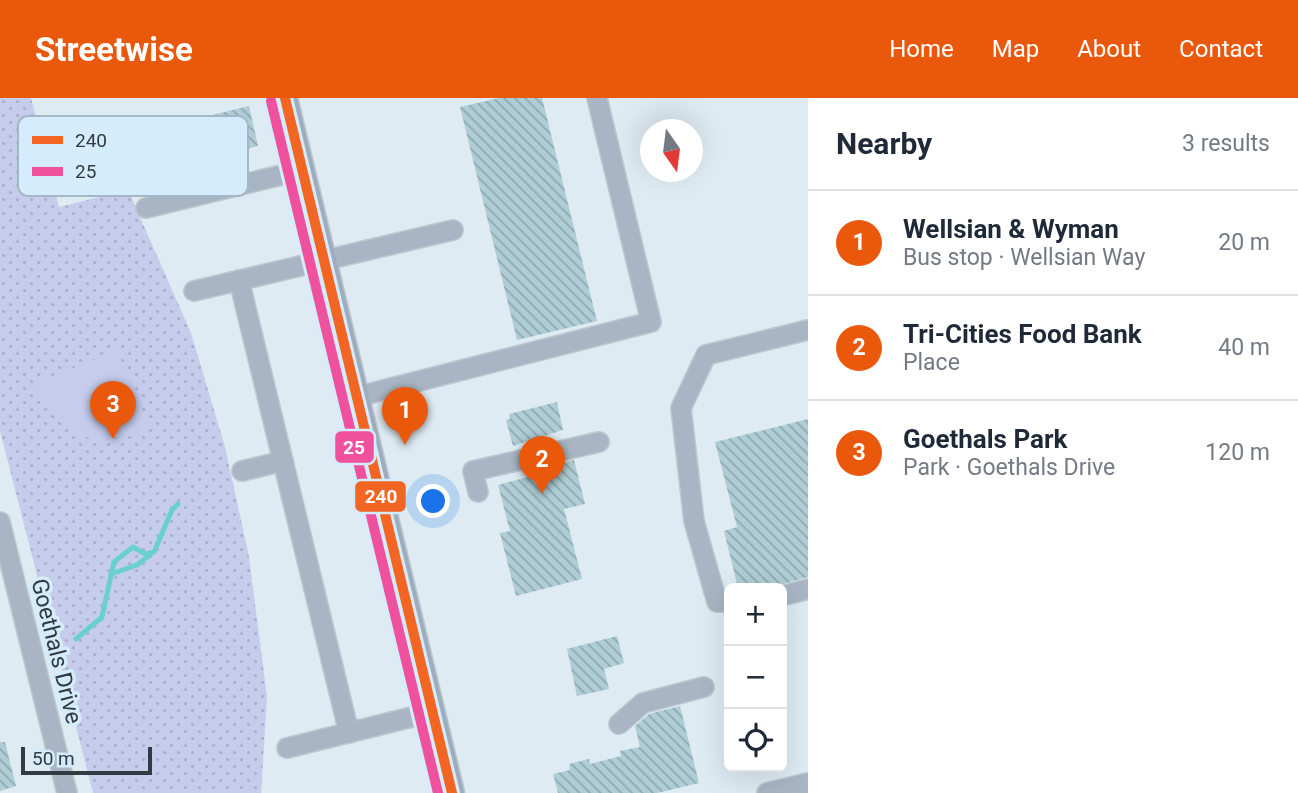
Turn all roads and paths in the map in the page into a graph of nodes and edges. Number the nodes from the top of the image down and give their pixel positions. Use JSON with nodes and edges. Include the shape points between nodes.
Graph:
{"nodes":[{"id":1,"x":285,"y":98,"type":"edge"},
{"id":2,"x":597,"y":98,"type":"edge"},
{"id":3,"x":302,"y":170,"type":"junction"},
{"id":4,"x":248,"y":183,"type":"edge"},
{"id":5,"x":195,"y":196,"type":"edge"},
{"id":6,"x":146,"y":208,"type":"dead end"},
{"id":7,"x":453,"y":230,"type":"dead end"},
{"id":8,"x":324,"y":260,"type":"junction"},
{"id":9,"x":239,"y":280,"type":"junction"},
{"id":10,"x":194,"y":291,"type":"dead end"},
{"id":11,"x":808,"y":330,"type":"edge"},
{"id":12,"x":356,"y":397,"type":"junction"},
{"id":13,"x":599,"y":442,"type":"dead end"},
{"id":14,"x":283,"y":461,"type":"junction"},
{"id":15,"x":242,"y":471,"type":"dead end"},
{"id":16,"x":478,"y":492,"type":"dead end"},
{"id":17,"x":0,"y":522,"type":"edge"},
{"id":18,"x":808,"y":589,"type":"edge"},
{"id":19,"x":787,"y":595,"type":"edge"},
{"id":20,"x":724,"y":602,"type":"edge"},
{"id":21,"x":704,"y":687,"type":"dead end"},
{"id":22,"x":432,"y":712,"type":"junction"},
{"id":23,"x":619,"y":724,"type":"dead end"},
{"id":24,"x":349,"y":733,"type":"junction"},
{"id":25,"x":287,"y":748,"type":"dead end"},
{"id":26,"x":808,"y":783,"type":"edge"},
{"id":27,"x":67,"y":793,"type":"edge"},
{"id":28,"x":452,"y":793,"type":"edge"},
{"id":29,"x":767,"y":793,"type":"edge"}],
"edges":[{"from":1,"to":3,"type":"main road"},
{"from":2,"to":12,"type":"street","via":[[651,322]]},
{"from":3,"to":4,"type":"street"},
{"from":3,"to":8,"type":"main road"},
{"from":5,"to":6,"type":"street"},
{"from":7,"to":8,"type":"street"},
{"from":8,"to":9,"type":"street"},
{"from":8,"to":12,"type":"main road"},
{"from":9,"to":10,"type":"street"},
{"from":9,"to":14,"type":"street"},
{"from":11,"to":20,"type":"street","via":[[706,355],[681,408],[694,521],[716,602]]},
{"from":12,"to":22,"type":"main road"},
{"from":13,"to":16,"type":"street","via":[[474,471]]},
{"from":14,"to":15,"type":"street"},
{"from":14,"to":24,"type":"street"},
{"from":17,"to":27,"type":"street","name":"Goethals Drive"},
{"from":18,"to":19,"type":"street"},
{"from":21,"to":23,"type":"street","via":[[643,702]]},
{"from":22,"to":24,"type":"street"},
{"from":22,"to":28,"type":"main road"},
{"from":24,"to":25,"type":"street"},
{"from":26,"to":29,"type":"street"}]}
